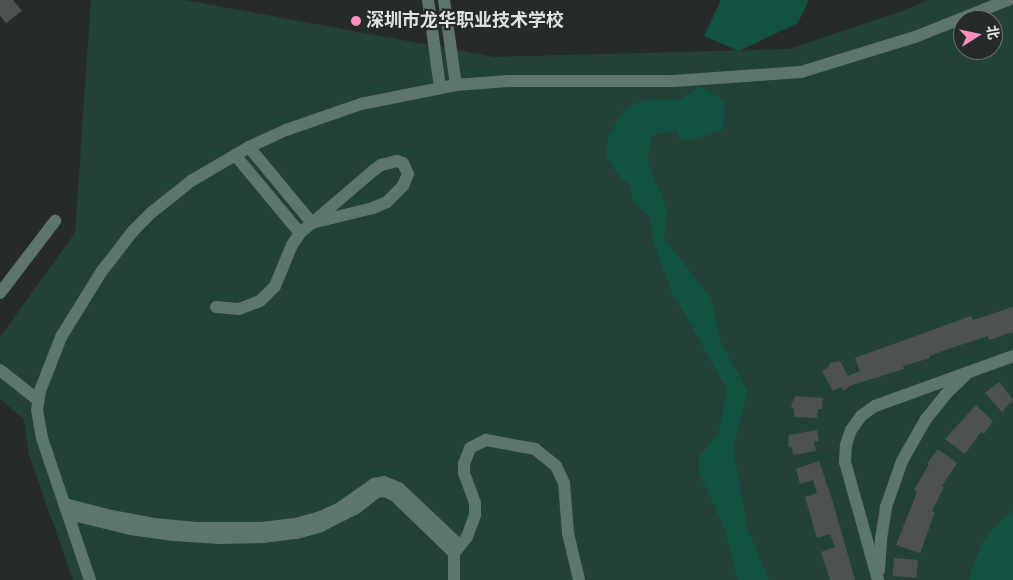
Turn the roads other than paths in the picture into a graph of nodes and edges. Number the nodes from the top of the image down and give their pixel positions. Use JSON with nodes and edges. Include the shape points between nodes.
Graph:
{"nodes":[{"id":1,"x":428,"y":0,"type":"edge"},
{"id":2,"x":444,"y":0,"type":"edge"},
{"id":3,"x":1008,"y":0,"type":"edge"},
{"id":4,"x":456,"y":85,"type":"junction"},
{"id":5,"x":440,"y":88,"type":"junction"},
{"id":6,"x":250,"y":147,"type":"junction"},
{"id":7,"x":235,"y":155,"type":"junction"},
{"id":8,"x":54,"y":221,"type":"dead end"},
{"id":9,"x":312,"y":223,"type":"junction"},
{"id":10,"x":300,"y":233,"type":"junction"},
{"id":11,"x":0,"y":293,"type":"edge"},
{"id":12,"x":216,"y":307,"type":"dead end"},
{"id":13,"x":1013,"y":356,"type":"edge"},
{"id":14,"x":0,"y":370,"type":"edge"},
{"id":15,"x":970,"y":372,"type":"junction"},
{"id":16,"x":38,"y":400,"type":"junction"},
{"id":17,"x":67,"y":509,"type":"junction"},
{"id":18,"x":457,"y":550,"type":"junction"},
{"id":19,"x":90,"y":580,"type":"edge"},
{"id":20,"x":454,"y":580,"type":"edge"},
{"id":21,"x":579,"y":580,"type":"edge"},
{"id":22,"x":879,"y":580,"type":"edge"}],
"edges":[{"from":1,"to":5,"type":"street"},
{"from":2,"to":4,"type":"street"},
{"from":3,"to":4,"type":"street","via":[[915,37],[800,72],[673,81],[518,81]]},
{"from":4,"to":5,"type":"street"},
{"from":5,"to":6,"type":"street","via":[[361,104],[323,116]]},
{"from":6,"to":7,"type":"street"},
{"from":6,"to":9,"type":"street"},
{"from":7,"to":10,"type":"street"},
{"from":7,"to":16,"type":"street","via":[[171,196],[117,250],[62,337],[42,382]]},
{"from":8,"to":11,"type":"street"},
{"from":9,"to":9,"type":"street","via":[[381,166],[397,161],[407,168],[403,186],[387,202]]},
{"from":9,"to":10,"type":"street"},
{"from":10,"to":12,"type":"street","via":[[288,252],[275,286],[260,301],[239,309]]},
{"from":13,"to":15,"type":"street"},
{"from":14,"to":16,"type":"street"},
{"from":15,"to":22,"type":"street","via":[[936,406],[902,461],[883,523]]},
{"from":15,"to":22,"type":"street","via":[[874,406],[851,430],[845,462]]},
{"from":16,"to":17,"type":"street","via":[[39,429]]},
{"from":17,"to":18,"type":"street","via":[[154,524],[262,528],[318,518],[340,508],[374,484],[384,482],[399,488]]},
{"from":17,"to":19,"type":"street"},
{"from":18,"to":20,"type":"street"},
{"from":18,"to":21,"type":"street","via":[[467,537],[475,514],[472,491],[464,473],[470,448],[486,440],[526,446],[550,459],[561,475]]}]}
